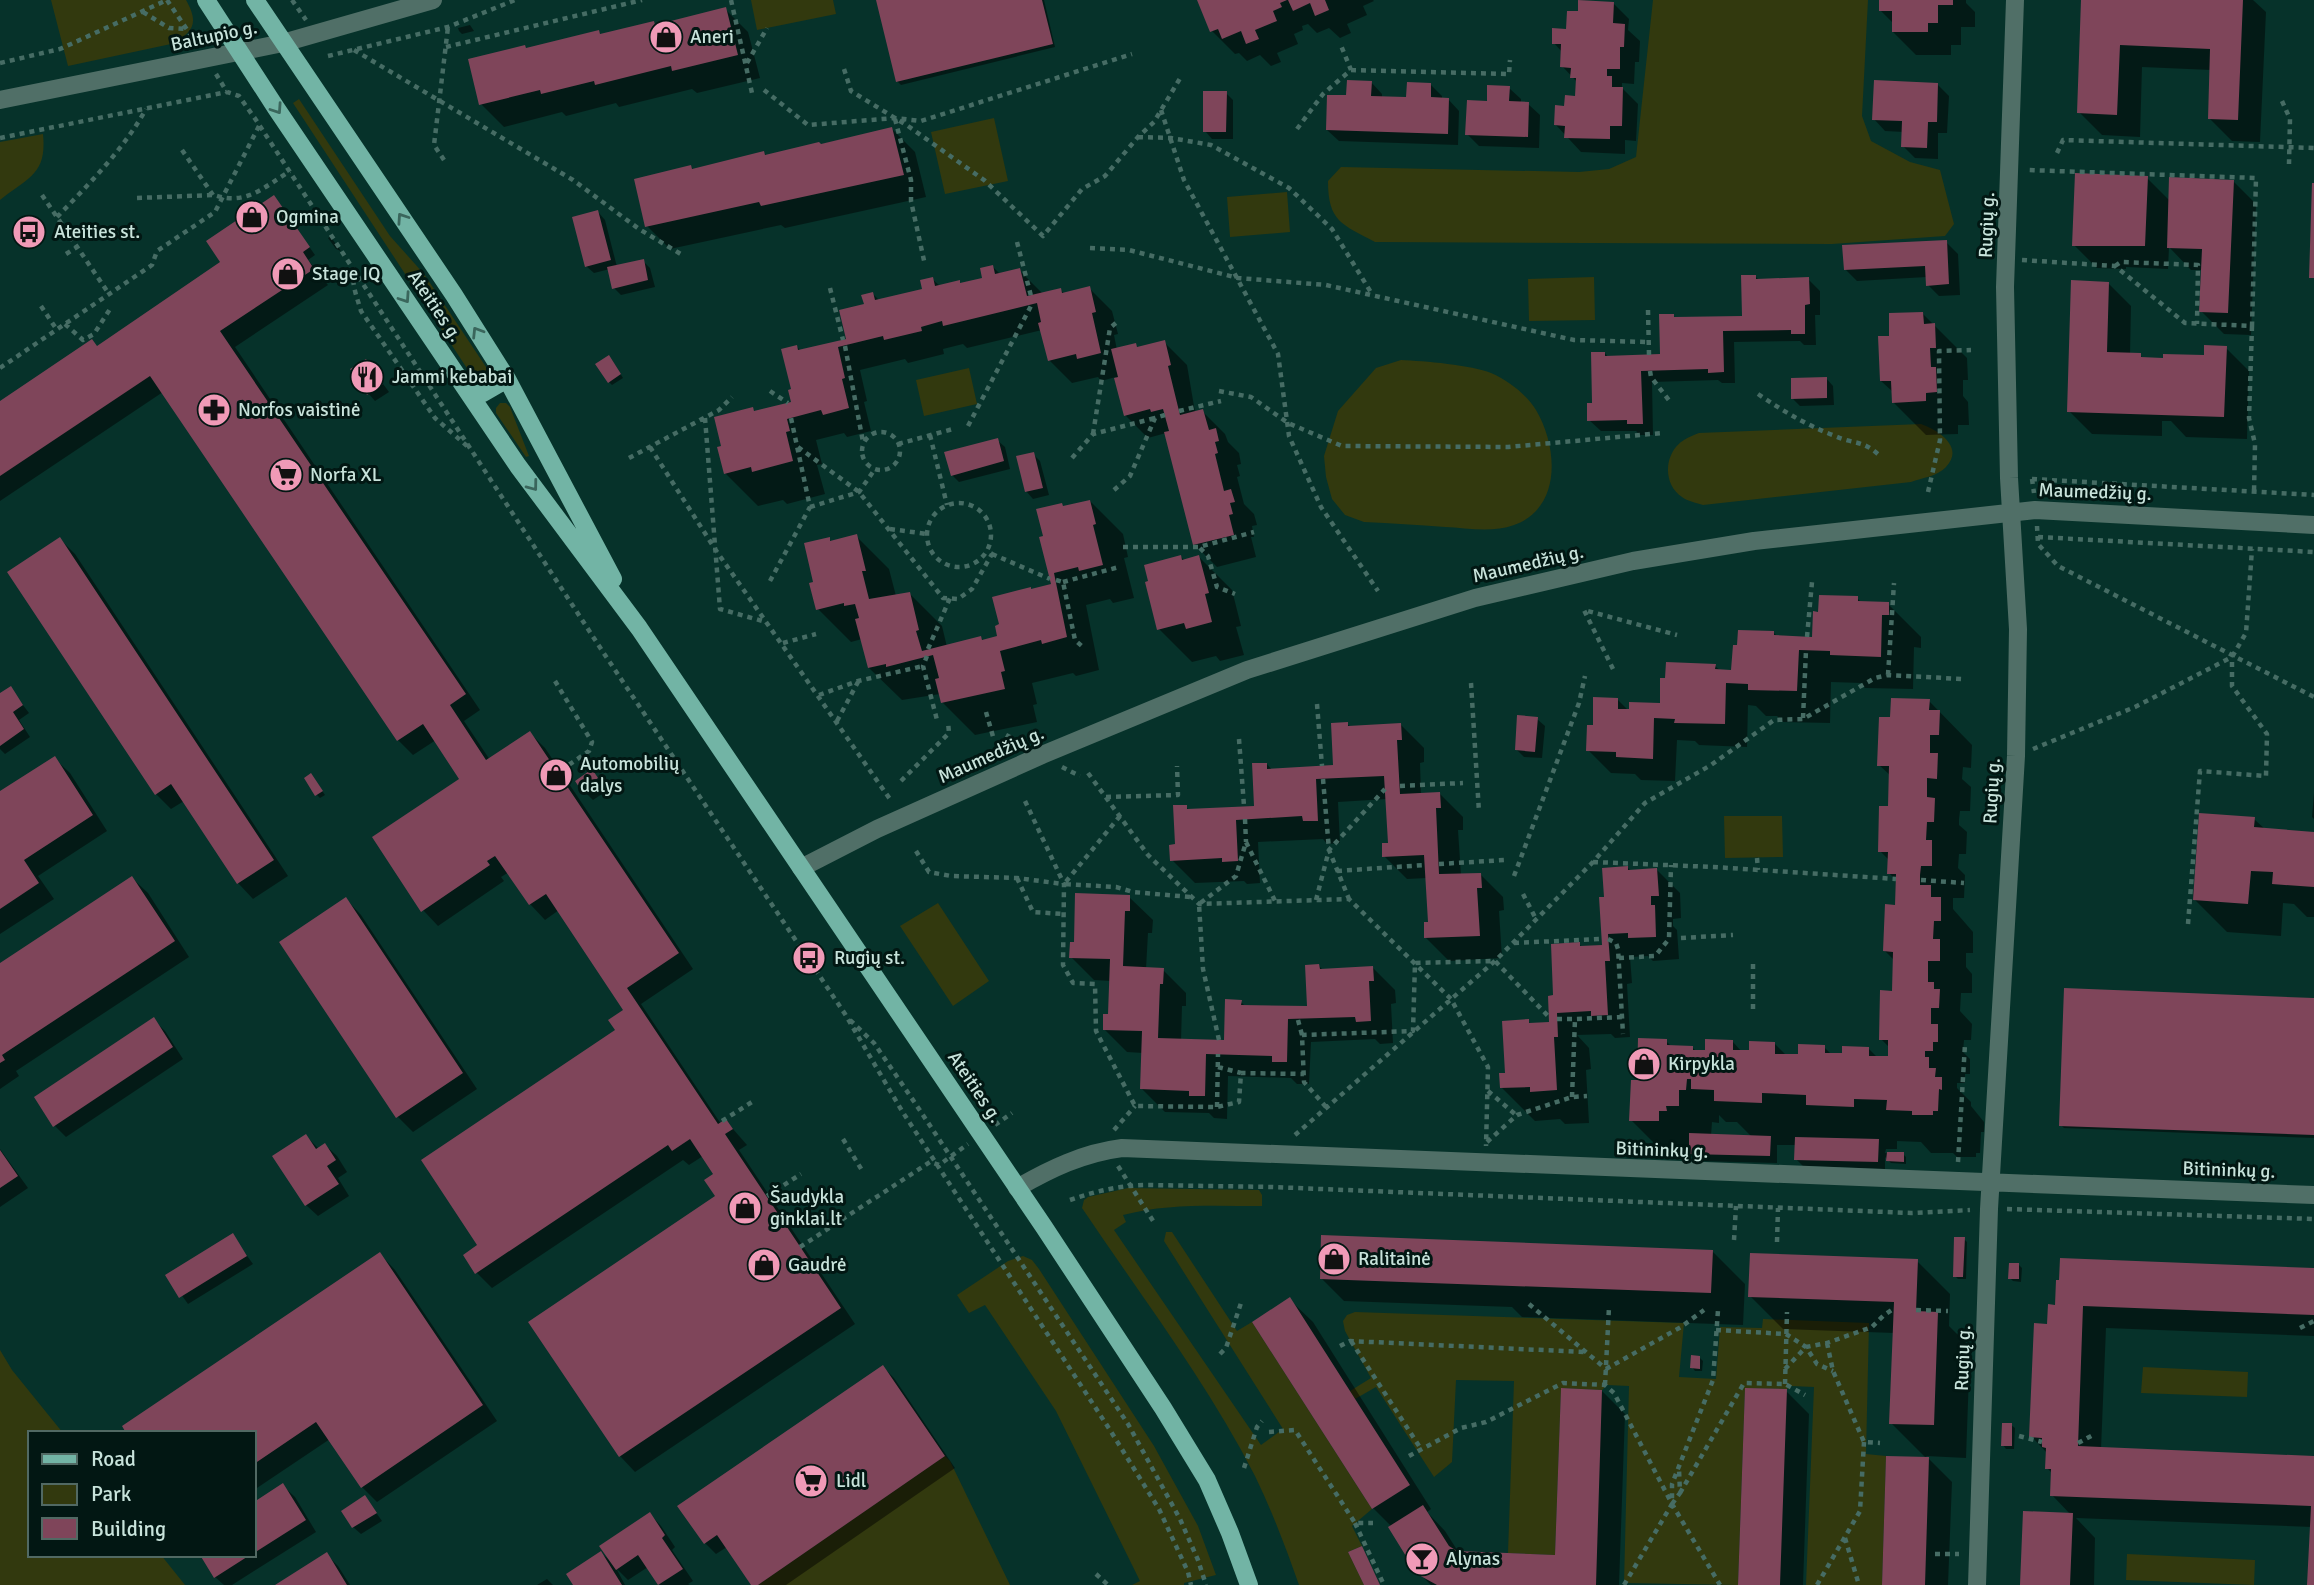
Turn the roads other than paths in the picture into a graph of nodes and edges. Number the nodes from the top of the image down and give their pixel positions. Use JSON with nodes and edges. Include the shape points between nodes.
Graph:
{"nodes":[{"id":1,"x":206,"y":0,"type":"edge"},
{"id":2,"x":255,"y":0,"type":"edge"},
{"id":3,"x":433,"y":0,"type":"edge"},
{"id":4,"x":2015,"y":0,"type":"edge"},
{"id":5,"x":283,"y":43,"type":"junction"},
{"id":6,"x":239,"y":52,"type":"junction"},
{"id":7,"x":0,"y":100,"type":"edge"},
{"id":8,"x":507,"y":379,"type":"junction"},
{"id":9,"x":470,"y":395,"type":"junction"},
{"id":10,"x":2011,"y":511,"type":"junction"},
{"id":11,"x":2314,"y":525,"type":"edge"},
{"id":12,"x":639,"y":628,"type":"junction"},
{"id":13,"x":801,"y":868,"type":"junction"},
{"id":14,"x":1991,"y":1183,"type":"junction"},
{"id":15,"x":1017,"y":1188,"type":"junction"},
{"id":16,"x":2314,"y":1195,"type":"edge"},
{"id":17,"x":1249,"y":1585,"type":"edge"},
{"id":18,"x":1977,"y":1585,"type":"edge"}],
"edges":[{"from":1,"to":6,"type":"main road","name":"Ateities g."},
{"from":2,"to":5,"type":"main road","name":"Ateities g."},
{"from":3,"to":5,"type":"street","name":"Baltupio g."},
{"from":4,"to":10,"type":"street","name":"Rugių g.","via":[[2005,287]]},
{"from":5,"to":6,"type":"street","name":"Baltupio g."},
{"from":8,"to":5,"type":"main road","name":"Ateities g.","one_way":true},
{"from":6,"to":7,"type":"street","name":"Baltupio g."},
{"from":6,"to":9,"type":"main road","name":"Ateities g.","one_way":true},
{"from":8,"to":9,"type":"main road"},
{"from":8,"to":12,"type":"main road","name":"Ateities g."},
{"from":9,"to":12,"type":"main road","name":"Ateities g.","one_way":true},
{"from":10,"to":11,"type":"street","name":"Maumedžių g.","via":[[2057,509]]},
{"from":10,"to":13,"type":"street","name":"Maumedžių g.","via":[[1754,541],[1633,561],[1475,598],[1247,670],[901,818]]},
{"from":10,"to":14,"type":"street","name":"Rugių g.","via":[[2018,629],[2016,756]]},
{"from":12,"to":13,"type":"main road","name":"Ateities g."},
{"from":13,"to":15,"type":"main road","name":"Ateities g."},
{"from":14,"to":15,"type":"street","name":"Bitininkų g.","via":[[1122,1148],[1050,1169]]},
{"from":14,"to":16,"type":"street","name":"Bitininkų g."},
{"from":14,"to":18,"type":"street","name":"Rugių g."},
{"from":15,"to":17,"type":"main road","name":"Ateities g.","via":[[1207,1480]]}]}
